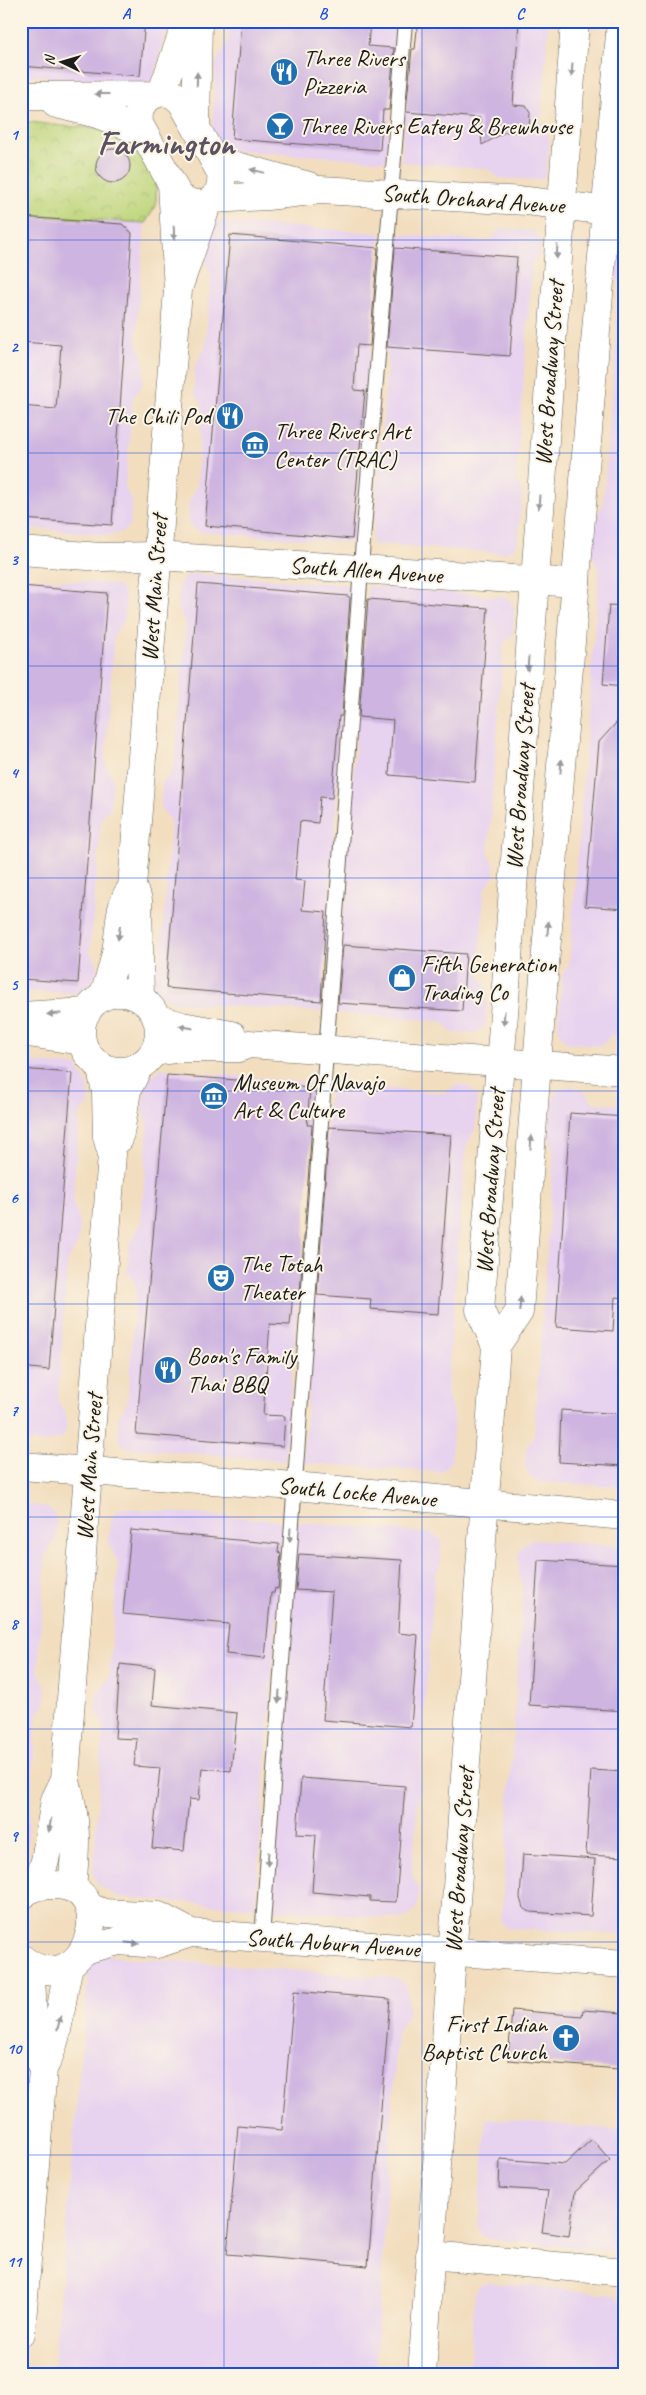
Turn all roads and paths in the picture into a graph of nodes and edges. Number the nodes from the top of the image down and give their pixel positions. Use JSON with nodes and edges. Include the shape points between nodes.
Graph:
{"nodes":[{"id":1,"x":187,"y":21,"type":"edge"},
{"id":2,"x":198,"y":21,"type":"edge"},
{"id":3,"x":405,"y":21,"type":"edge"},
{"id":4,"x":575,"y":21,"type":"edge"},
{"id":5,"x":621,"y":21,"type":"edge"},
{"id":6,"x":157,"y":93,"type":"junction"},
{"id":7,"x":21,"y":96,"type":"edge"},
{"id":8,"x":196,"y":127,"type":"junction"},
{"id":9,"x":142,"y":132,"type":"junction"},
{"id":10,"x":214,"y":160,"type":"junction"},
{"id":11,"x":172,"y":184,"type":"junction"},
{"id":12,"x":320,"y":190,"type":"junction"},
{"id":13,"x":391,"y":192,"type":"junction"},
{"id":14,"x":210,"y":200,"type":"junction"},
{"id":15,"x":561,"y":204,"type":"junction"},
{"id":16,"x":616,"y":212,"type":"edge"},
{"id":17,"x":178,"y":290,"type":"junction"},
{"id":18,"x":21,"y":551,"type":"edge"},
{"id":19,"x":157,"y":556,"type":"junction"},
{"id":20,"x":361,"y":570,"type":"junction"},
{"id":21,"x":534,"y":581,"type":"junction"},
{"id":22,"x":576,"y":583,"type":"junction"},
{"id":23,"x":132,"y":887,"type":"junction"},
{"id":24,"x":95,"y":1004,"type":"junction"},
{"id":25,"x":148,"y":1008,"type":"junction"},
{"id":26,"x":21,"y":1016,"type":"edge"},
{"id":27,"x":21,"y":1032,"type":"edge"},
{"id":28,"x":82,"y":1041,"type":"junction"},
{"id":29,"x":249,"y":1044,"type":"junction"},
{"id":30,"x":325,"y":1050,"type":"junction"},
{"id":31,"x":146,"y":1059,"type":"junction"},
{"id":32,"x":499,"y":1062,"type":"junction"},
{"id":33,"x":537,"y":1064,"type":"junction"},
{"id":34,"x":100,"y":1065,"type":"junction"},
{"id":35,"x":625,"y":1071,"type":"edge"},
{"id":36,"x":112,"y":1154,"type":"junction"},
{"id":37,"x":496,"y":1346,"type":"junction"},
{"id":38,"x":21,"y":1466,"type":"edge"},
{"id":39,"x":88,"y":1470,"type":"junction"},
{"id":40,"x":294,"y":1486,"type":"junction"},
{"id":41,"x":485,"y":1504,"type":"junction"},
{"id":42,"x":625,"y":1516,"type":"edge"},
{"id":43,"x":64,"y":1779,"type":"junction"},
{"id":44,"x":29,"y":1892,"type":"edge"},
{"id":45,"x":81,"y":1898,"type":"junction"},
{"id":46,"x":191,"y":1933,"type":"junction"},
{"id":47,"x":262,"y":1938,"type":"junction"},
{"id":48,"x":453,"y":1952,"type":"junction"},
{"id":49,"x":77,"y":1958,"type":"junction"},
{"id":50,"x":25,"y":1961,"type":"edge"},
{"id":51,"x":625,"y":1964,"type":"edge"},
{"id":52,"x":43,"y":2069,"type":"junction"},
{"id":53,"x":27,"y":2195,"type":"edge"},
{"id":54,"x":430,"y":2255,"type":"junction"},
{"id":55,"x":625,"y":2272,"type":"edge"},
{"id":56,"x":22,"y":2322,"type":"edge"},
{"id":57,"x":422,"y":2374,"type":"edge"}],
"edges":[{"from":1,"to":6,"type":"main road"},
{"from":8,"to":2,"type":"main road","one_way":true},
{"from":3,"to":13,"type":"lane"},
{"from":4,"to":15,"type":"main road","name":"West Broadway Street","one_way":true},
{"from":5,"to":16,"type":"main road","name":"West Broadway Street"},
{"from":6,"to":7,"type":"main road","one_way":true},
{"from":6,"to":8,"type":"main road","name":"West Main Street","via":[[173,94],[182,102]]},
{"from":6,"to":9,"type":"main road","via":[[141,105],[138,115]]},
{"from":7,"to":9,"type":"main road","via":[[97,114]]},
{"from":8,"to":10,"type":"main road","name":"West Main Street"},
{"from":9,"to":11,"type":"main road"},
{"from":12,"to":10,"type":"main road","name":"South Orchard Avenue","one_way":true},
{"from":10,"to":14,"type":"main road","name":"West Main Street","via":[[222,182],[219,192]]},
{"from":11,"to":14,"type":"main road","name":"South Orchard Avenue","via":[[185,201],[195,205]]},
{"from":11,"to":17,"type":"main road","name":"West Main Street","one_way":true},
{"from":12,"to":13,"type":"main road","name":"South Orchard Avenue"},
{"from":12,"to":14,"type":"main road","name":"South Orchard Avenue"},
{"from":13,"to":15,"type":"main road","name":"South Orchard Avenue"},
{"from":13,"to":20,"type":"lane"},
{"from":14,"to":17,"type":"main road","name":"West Main Street"},
{"from":15,"to":16,"type":"main road","name":"South Orchard Avenue"},
{"from":15,"to":21,"type":"main road","name":"West Broadway Street","one_way":true},
{"from":16,"to":22,"type":"main road","name":"West Broadway Street"},
{"from":17,"to":19,"type":"main road","name":"West Main Street"},
{"from":18,"to":19,"type":"main road","name":"South Allen Avenue","via":[[101,557]]},
{"from":19,"to":20,"type":"main road","name":"South Allen Avenue"},
{"from":19,"to":23,"type":"main road","name":"West Main Street"},
{"from":20,"to":21,"type":"main road","name":"South Allen Avenue"},
{"from":20,"to":30,"type":"lane"},
{"from":21,"to":22,"type":"main road","name":"South Allen Avenue"},
{"from":21,"to":32,"type":"main road","name":"West Broadway Street","one_way":true},
{"from":33,"to":22,"type":"main road","name":"West Broadway Street","one_way":true},
{"from":23,"to":24,"type":"main road","name":"West Main Street","one_way":true,"via":[[124,899],[110,980]]},
{"from":23,"to":25,"type":"main road","name":"West Main Street","via":[[138,900]]},
{"from":24,"to":25,"type":"main road","via":[[121,993]]},
{"from":24,"to":26,"type":"main road","one_way":true},
{"from":24,"to":28,"type":"main road","via":[[83,1021]]},
{"from":29,"to":25,"type":"main road","one_way":true,"via":[[238,1037],[182,1026]]},
{"from":25,"to":31,"type":"main road","via":[[158,1041]]},
{"from":27,"to":28,"type":"main road"},
{"from":28,"to":34,"type":"main road"},
{"from":29,"to":30,"type":"main road"},
{"from":29,"to":31,"type":"main road","via":[[238,1048],[183,1048]]},
{"from":30,"to":32,"type":"main road"},
{"from":30,"to":40,"type":"lane"},
{"from":31,"to":34,"type":"main road","via":[[119,1071]]},
{"from":31,"to":36,"type":"main road","name":"West Main Street","via":[[127,1090],[120,1138]]},
{"from":32,"to":33,"type":"main road"},
{"from":32,"to":37,"type":"main road","name":"West Broadway Street","via":[[480,1310]]},
{"from":33,"to":35,"type":"main road"},
{"from":37,"to":33,"type":"main road","name":"West Broadway Street","one_way":true,"via":[[519,1312]]},
{"from":34,"to":36,"type":"main road","name":"West Main Street","via":[[106,1092],[107,1137]]},
{"from":36,"to":39,"type":"main road","name":"West Main Street"},
{"from":37,"to":41,"type":"main road","name":"West Broadway Street"},
{"from":38,"to":39,"type":"main road","name":"South Locke Avenue"},
{"from":39,"to":40,"type":"main road","name":"South Locke Avenue"},
{"from":39,"to":43,"type":"main road","name":"West Main Street"},
{"from":40,"to":41,"type":"main road","name":"South Locke Avenue"},
{"from":40,"to":47,"type":"lane","one_way":true},
{"from":41,"to":42,"type":"main road","name":"South Locke Avenue"},
{"from":41,"to":48,"type":"main road","name":"West Broadway Street"},
{"from":43,"to":44,"type":"main road","name":"West Main Street","one_way":true,"via":[[55,1800],[45,1861]]},
{"from":43,"to":45,"type":"main road","name":"West Main Street","via":[[72,1799]]},
{"from":44,"to":45,"type":"main road","name":"South Auburn Avenue","via":[[62,1885]]},
{"from":45,"to":46,"type":"main road","name":"South Auburn Avenue","via":[[104,1913],[159,1916]]},
{"from":45,"to":49,"type":"main road","name":"West Main Street","via":[[92,1920]]},
{"from":46,"to":47,"type":"main road","name":"South Auburn Avenue"},
{"from":49,"to":46,"type":"main road","name":"South Auburn Avenue","one_way":true,"via":[[119,1942],[157,1944]]},
{"from":47,"to":48,"type":"main road","name":"South Auburn Avenue"},
{"from":48,"to":51,"type":"main road","name":"South Auburn Avenue"},
{"from":48,"to":54,"type":"main road","name":"West Broadway Street"},
{"from":49,"to":50,"type":"main road","name":"South Auburn Avenue","via":[[56,1969],[42,1968]]},
{"from":52,"to":49,"type":"main road","one_way":true,"via":[[55,2043],[64,1986]]},
{"from":50,"to":52,"type":"main road","via":[[34,1990],[32,2014],[36,2051]]},
{"from":52,"to":53,"type":"main road"},
{"from":53,"to":56,"type":"main road"},
{"from":54,"to":55,"type":"main road"},
{"from":54,"to":57,"type":"main road","name":"West Broadway Street"}]}
